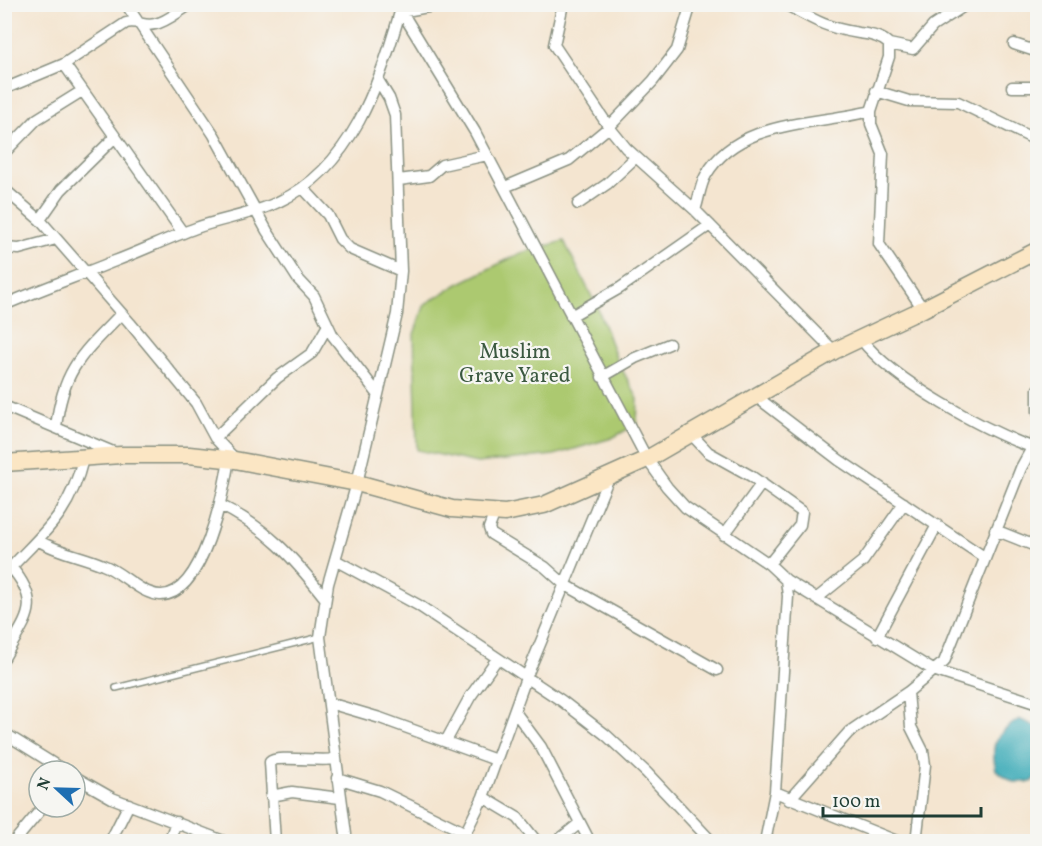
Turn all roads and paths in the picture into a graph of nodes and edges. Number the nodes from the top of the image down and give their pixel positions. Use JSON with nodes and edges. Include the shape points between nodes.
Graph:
{"nodes":[{"id":1,"x":126,"y":4,"type":"edge"},
{"id":2,"x":191,"y":4,"type":"edge"},
{"id":3,"x":444,"y":4,"type":"edge"},
{"id":4,"x":563,"y":4,"type":"edge"},
{"id":5,"x":691,"y":4,"type":"edge"},
{"id":6,"x":785,"y":4,"type":"edge"},
{"id":7,"x":964,"y":6,"type":"edge"},
{"id":8,"x":398,"y":8,"type":"edge"},
{"id":9,"x":135,"y":21,"type":"junction"},
{"id":10,"x":889,"y":44,"type":"junction"},
{"id":11,"x":1014,"y":44,"type":"dead end"},
{"id":12,"x":1038,"y":52,"type":"edge"},
{"id":13,"x":63,"y":64,"type":"junction"},
{"id":14,"x":378,"y":80,"type":"junction"},
{"id":15,"x":1012,"y":87,"type":"dead end"},
{"id":16,"x":1038,"y":87,"type":"edge"},
{"id":17,"x":4,"y":89,"type":"edge"},
{"id":18,"x":82,"y":91,"type":"junction"},
{"id":19,"x":876,"y":91,"type":"junction"},
{"id":20,"x":871,"y":111,"type":"junction"},
{"id":21,"x":609,"y":127,"type":"junction"},
{"id":22,"x":115,"y":136,"type":"junction"},
{"id":23,"x":1038,"y":141,"type":"edge"},
{"id":24,"x":4,"y":153,"type":"edge"},
{"id":25,"x":487,"y":154,"type":"junction"},
{"id":26,"x":636,"y":158,"type":"junction"},
{"id":27,"x":399,"y":180,"type":"junction"},
{"id":28,"x":505,"y":187,"type":"junction"},
{"id":29,"x":303,"y":188,"type":"junction"},
{"id":30,"x":4,"y":189,"type":"edge"},
{"id":31,"x":578,"y":204,"type":"dead end"},
{"id":32,"x":695,"y":210,"type":"junction"},
{"id":33,"x":257,"y":211,"type":"junction"},
{"id":34,"x":40,"y":220,"type":"junction"},
{"id":35,"x":710,"y":225,"type":"junction"},
{"id":36,"x":183,"y":233,"type":"junction"},
{"id":37,"x":56,"y":238,"type":"junction"},
{"id":38,"x":4,"y":248,"type":"edge"},
{"id":39,"x":1035,"y":256,"type":"edge"},
{"id":40,"x":401,"y":271,"type":"junction"},
{"id":41,"x":87,"y":273,"type":"junction"},
{"id":42,"x":4,"y":305,"type":"edge"},
{"id":43,"x":923,"y":309,"type":"junction"},
{"id":44,"x":121,"y":314,"type":"junction"},
{"id":45,"x":571,"y":316,"type":"junction"},
{"id":46,"x":327,"y":327,"type":"junction"},
{"id":47,"x":861,"y":339,"type":"junction"},
{"id":48,"x":669,"y":344,"type":"dead end"},
{"id":49,"x":834,"y":351,"type":"junction"},
{"id":50,"x":602,"y":377,"type":"junction"},
{"id":51,"x":1038,"y":388,"type":"edge"},
{"id":52,"x":378,"y":394,"type":"junction"},
{"id":53,"x":754,"y":395,"type":"junction"},
{"id":54,"x":4,"y":406,"type":"edge"},
{"id":55,"x":1038,"y":412,"type":"edge"},
{"id":56,"x":56,"y":427,"type":"junction"},
{"id":57,"x":691,"y":434,"type":"junction"},
{"id":58,"x":1038,"y":436,"type":"edge"},
{"id":59,"x":215,"y":438,"type":"junction"},
{"id":60,"x":1034,"y":448,"type":"edge"},
{"id":61,"x":121,"y":455,"type":"junction"},
{"id":62,"x":83,"y":459,"type":"junction"},
{"id":63,"x":232,"y":459,"type":"junction"},
{"id":64,"x":647,"y":459,"type":"junction"},
{"id":65,"x":4,"y":463,"type":"edge"},
{"id":66,"x":609,"y":477,"type":"junction"},
{"id":67,"x":357,"y":483,"type":"junction"},
{"id":68,"x":762,"y":483,"type":"junction"},
{"id":69,"x":904,"y":503,"type":"junction"},
{"id":70,"x":220,"y":506,"type":"junction"},
{"id":71,"x":495,"y":512,"type":"junction"},
{"id":72,"x":937,"y":525,"type":"junction"},
{"id":73,"x":995,"y":530,"type":"junction"},
{"id":74,"x":724,"y":535,"type":"junction"},
{"id":75,"x":39,"y":542,"type":"junction"},
{"id":76,"x":1038,"y":547,"type":"edge"},
{"id":77,"x":984,"y":557,"type":"junction"},
{"id":78,"x":335,"y":560,"type":"junction"},
{"id":79,"x":769,"y":564,"type":"junction"},
{"id":80,"x":8,"y":571,"type":"edge"},
{"id":81,"x":786,"y":580,"type":"junction"},
{"id":82,"x":564,"y":584,"type":"junction"},
{"id":83,"x":326,"y":598,"type":"junction"},
{"id":84,"x":816,"y":599,"type":"junction"},
{"id":85,"x":320,"y":637,"type":"junction"},
{"id":86,"x":877,"y":637,"type":"junction"},
{"id":87,"x":4,"y":658,"type":"edge"},
{"id":88,"x":497,"y":659,"type":"junction"},
{"id":89,"x":717,"y":670,"type":"dead end"},
{"id":90,"x":933,"y":670,"type":"junction"},
{"id":91,"x":526,"y":678,"type":"junction"},
{"id":92,"x":116,"y":688,"type":"dead end"},
{"id":93,"x":908,"y":692,"type":"junction"},
{"id":94,"x":329,"y":703,"type":"junction"},
{"id":95,"x":1038,"y":704,"type":"edge"},
{"id":96,"x":515,"y":712,"type":"junction"},
{"id":97,"x":4,"y":733,"type":"edge"},
{"id":98,"x":446,"y":741,"type":"junction"},
{"id":99,"x":46,"y":759,"type":"edge"},
{"id":100,"x":335,"y":759,"type":"junction"},
{"id":101,"x":496,"y":760,"type":"junction"},
{"id":102,"x":337,"y":778,"type":"junction"},
{"id":103,"x":87,"y":785,"type":"edge"},
{"id":104,"x":775,"y":792,"type":"junction"},
{"id":105,"x":271,"y":796,"type":"junction"},
{"id":106,"x":483,"y":797,"type":"junction"},
{"id":107,"x":340,"y":798,"type":"junction"},
{"id":108,"x":789,"y":800,"type":"junction"},
{"id":109,"x":129,"y":804,"type":"junction"},
{"id":110,"x":33,"y":819,"type":"edge"},
{"id":111,"x":176,"y":822,"type":"junction"},
{"id":112,"x":580,"y":823,"type":"junction"},
{"id":113,"x":463,"y":837,"type":"edge"},
{"id":114,"x":14,"y":842,"type":"edge"},
{"id":115,"x":110,"y":842,"type":"edge"},
{"id":116,"x":169,"y":842,"type":"edge"},
{"id":117,"x":226,"y":842,"type":"edge"},
{"id":118,"x":275,"y":842,"type":"edge"},
{"id":119,"x":347,"y":842,"type":"edge"},
{"id":120,"x":537,"y":842,"type":"edge"},
{"id":121,"x":556,"y":842,"type":"edge"},
{"id":122,"x":590,"y":842,"type":"edge"},
{"id":123,"x":712,"y":842,"type":"edge"},
{"id":124,"x":765,"y":842,"type":"edge"},
{"id":125,"x":899,"y":842,"type":"edge"},
{"id":126,"x":916,"y":842,"type":"edge"}],
"edges":[{"from":1,"to":9,"type":"street"},
{"from":2,"to":9,"type":"street","via":[[156,24]]},
{"from":3,"to":8,"type":"street"},
{"from":4,"to":21,"type":"street","via":[[554,45]]},
{"from":5,"to":21,"type":"street","via":[[677,50]]},
{"from":6,"to":10,"type":"street","via":[[826,27],[867,34]]},
{"from":7,"to":10,"type":"street","via":[[933,26],[913,49]]},
{"from":8,"to":14,"type":"street"},
{"from":8,"to":25,"type":"street"},
{"from":9,"to":13,"type":"street"},
{"from":9,"to":33,"type":"street","via":[[214,135]]},
{"from":10,"to":19,"type":"street","via":[[889,57]]},
{"from":11,"to":12,"type":"street"},
{"from":13,"to":17,"type":"street"},
{"from":13,"to":18,"type":"street"},
{"from":14,"to":27,"type":"street","via":[[395,115]]},
{"from":14,"to":29,"type":"street","via":[[351,135]]},
{"from":15,"to":16,"type":"street"},
{"from":18,"to":22,"type":"street"},
{"from":18,"to":24,"type":"street","via":[[37,118]]},
{"from":19,"to":20,"type":"street"},
{"from":19,"to":23,"type":"street","via":[[909,101],[958,102]]},
{"from":20,"to":32,"type":"street","via":[[771,129],[727,151],[705,178]]},
{"from":20,"to":43,"type":"street","via":[[871,124],[882,154],[879,244]]},
{"from":21,"to":26,"type":"street"},
{"from":21,"to":28,"type":"street","via":[[569,160]]},
{"from":22,"to":34,"type":"street","via":[[61,190]]},
{"from":22,"to":36,"type":"street"},
{"from":25,"to":27,"type":"street","via":[[442,165],[429,176]]},
{"from":25,"to":28,"type":"street"},
{"from":26,"to":31,"type":"street"},
{"from":26,"to":32,"type":"street"},
{"from":27,"to":40,"type":"street"},
{"from":28,"to":45,"type":"street"},
{"from":29,"to":33,"type":"street"},
{"from":29,"to":40,"type":"street","via":[[328,215],[350,249]]},
{"from":30,"to":34,"type":"street"},
{"from":32,"to":35,"type":"street"},
{"from":33,"to":36,"type":"street"},
{"from":33,"to":46,"type":"street","via":[[298,279],[314,296]]},
{"from":34,"to":37,"type":"street"},
{"from":35,"to":45,"type":"street","via":[[630,282]]},
{"from":35,"to":49,"type":"street"},
{"from":36,"to":41,"type":"street"},
{"from":37,"to":38,"type":"street","via":[[19,249]]},
{"from":37,"to":41,"type":"street"},
{"from":39,"to":43,"type":"main road"},
{"from":40,"to":52,"type":"street","via":[[397,314]]},
{"from":41,"to":42,"type":"street"},
{"from":41,"to":44,"type":"street"},
{"from":43,"to":47,"type":"main road"},
{"from":44,"to":56,"type":"street","via":[[84,352],[66,379]]},
{"from":44,"to":59,"type":"street","via":[[196,403]]},
{"from":45,"to":50,"type":"street"},
{"from":46,"to":52,"type":"street"},
{"from":46,"to":59,"type":"street","via":[[312,353],[277,378]]},
{"from":47,"to":49,"type":"main road"},
{"from":47,"to":60,"type":"street","via":[[874,356],[898,375],[963,414]]},
{"from":48,"to":50,"type":"street"},
{"from":49,"to":53,"type":"main road"},
{"from":50,"to":64,"type":"street"},
{"from":51,"to":55,"type":"street"},
{"from":52,"to":67,"type":"street"},
{"from":53,"to":57,"type":"main road"},
{"from":53,"to":69,"type":"street"},
{"from":54,"to":56,"type":"street"},
{"from":56,"to":61,"type":"street"},
{"from":57,"to":64,"type":"main road"},
{"from":57,"to":68,"type":"street","via":[[708,452]]},
{"from":58,"to":60,"type":"street"},
{"from":59,"to":63,"type":"street"},
{"from":60,"to":73,"type":"street"},
{"from":61,"to":62,"type":"main road"},
{"from":61,"to":63,"type":"main road"},
{"from":62,"to":65,"type":"main road"},
{"from":62,"to":75,"type":"street","via":[[72,496]]},
{"from":63,"to":67,"type":"main road"},
{"from":63,"to":70,"type":"street"},
{"from":64,"to":66,"type":"main road"},
{"from":64,"to":74,"type":"street","via":[[685,507]]},
{"from":66,"to":71,"type":"main road","via":[[544,505]]},
{"from":66,"to":82,"type":"street"},
{"from":67,"to":71,"type":"main road","via":[[452,509]]},
{"from":67,"to":78,"type":"street"},
{"from":68,"to":74,"type":"street"},
{"from":68,"to":79,"type":"street","via":[[802,512],[803,519]]},
{"from":69,"to":72,"type":"street"},
{"from":69,"to":84,"type":"street","via":[[863,561]]},
{"from":70,"to":75,"type":"street","via":[[196,566],[182,584],[160,595],[106,566]]},
{"from":70,"to":83,"type":"street","via":[[278,542]]},
{"from":71,"to":82,"type":"street","via":[[489,528],[491,534],[545,567]]},
{"from":72,"to":77,"type":"street"},
{"from":72,"to":86,"type":"street"},
{"from":73,"to":76,"type":"street"},
{"from":73,"to":77,"type":"street"},
{"from":74,"to":79,"type":"street"},
{"from":75,"to":80,"type":"street"},
{"from":77,"to":90,"type":"street","via":[[951,650]]},
{"from":78,"to":83,"type":"street"},
{"from":78,"to":88,"type":"street","via":[[418,605]]},
{"from":79,"to":81,"type":"street"},
{"from":80,"to":87,"type":"street","via":[[26,585],[29,605]]},
{"from":81,"to":84,"type":"street"},
{"from":81,"to":104,"type":"street"},
{"from":82,"to":89,"type":"street"},
{"from":82,"to":91,"type":"street"},
{"from":83,"to":85,"type":"street"},
{"from":84,"to":86,"type":"street"},
{"from":85,"to":92,"type":"lane"},
{"from":85,"to":94,"type":"street"},
{"from":86,"to":90,"type":"street"},
{"from":88,"to":91,"type":"street"},
{"from":88,"to":98,"type":"street"},
{"from":90,"to":93,"type":"street"},
{"from":90,"to":95,"type":"street"},
{"from":91,"to":96,"type":"street"},
{"from":91,"to":123,"type":"street","via":[[606,735]]},
{"from":93,"to":108,"type":"street","via":[[849,732]]},
{"from":93,"to":126,"type":"street","via":[[911,727],[926,765]]},
{"from":94,"to":98,"type":"street"},
{"from":94,"to":100,"type":"street"},
{"from":96,"to":101,"type":"street"},
{"from":96,"to":112,"type":"street","via":[[541,747]]},
{"from":97,"to":99,"type":"street"},
{"from":98,"to":101,"type":"street"},
{"from":100,"to":102,"type":"street"},
{"from":100,"to":105,"type":"street","via":[[314,762],[273,758],[268,767]]},
{"from":101,"to":106,"type":"street"},
{"from":102,"to":107,"type":"street"},
{"from":102,"to":113,"type":"street","via":[[380,791]]},
{"from":103,"to":109,"type":"street"},
{"from":104,"to":108,"type":"street"},
{"from":104,"to":124,"type":"street"},
{"from":105,"to":107,"type":"street","via":[[292,792]]},
{"from":105,"to":118,"type":"street"},
{"from":106,"to":113,"type":"street"},
{"from":106,"to":120,"type":"street","via":[[518,818]]},
{"from":107,"to":119,"type":"street"},
{"from":108,"to":125,"type":"street"},
{"from":109,"to":111,"type":"street"},
{"from":109,"to":115,"type":"street"},
{"from":110,"to":114,"type":"street"},
{"from":111,"to":116,"type":"street"},
{"from":111,"to":117,"type":"street"},
{"from":112,"to":121,"type":"street"},
{"from":112,"to":122,"type":"street"}]}
